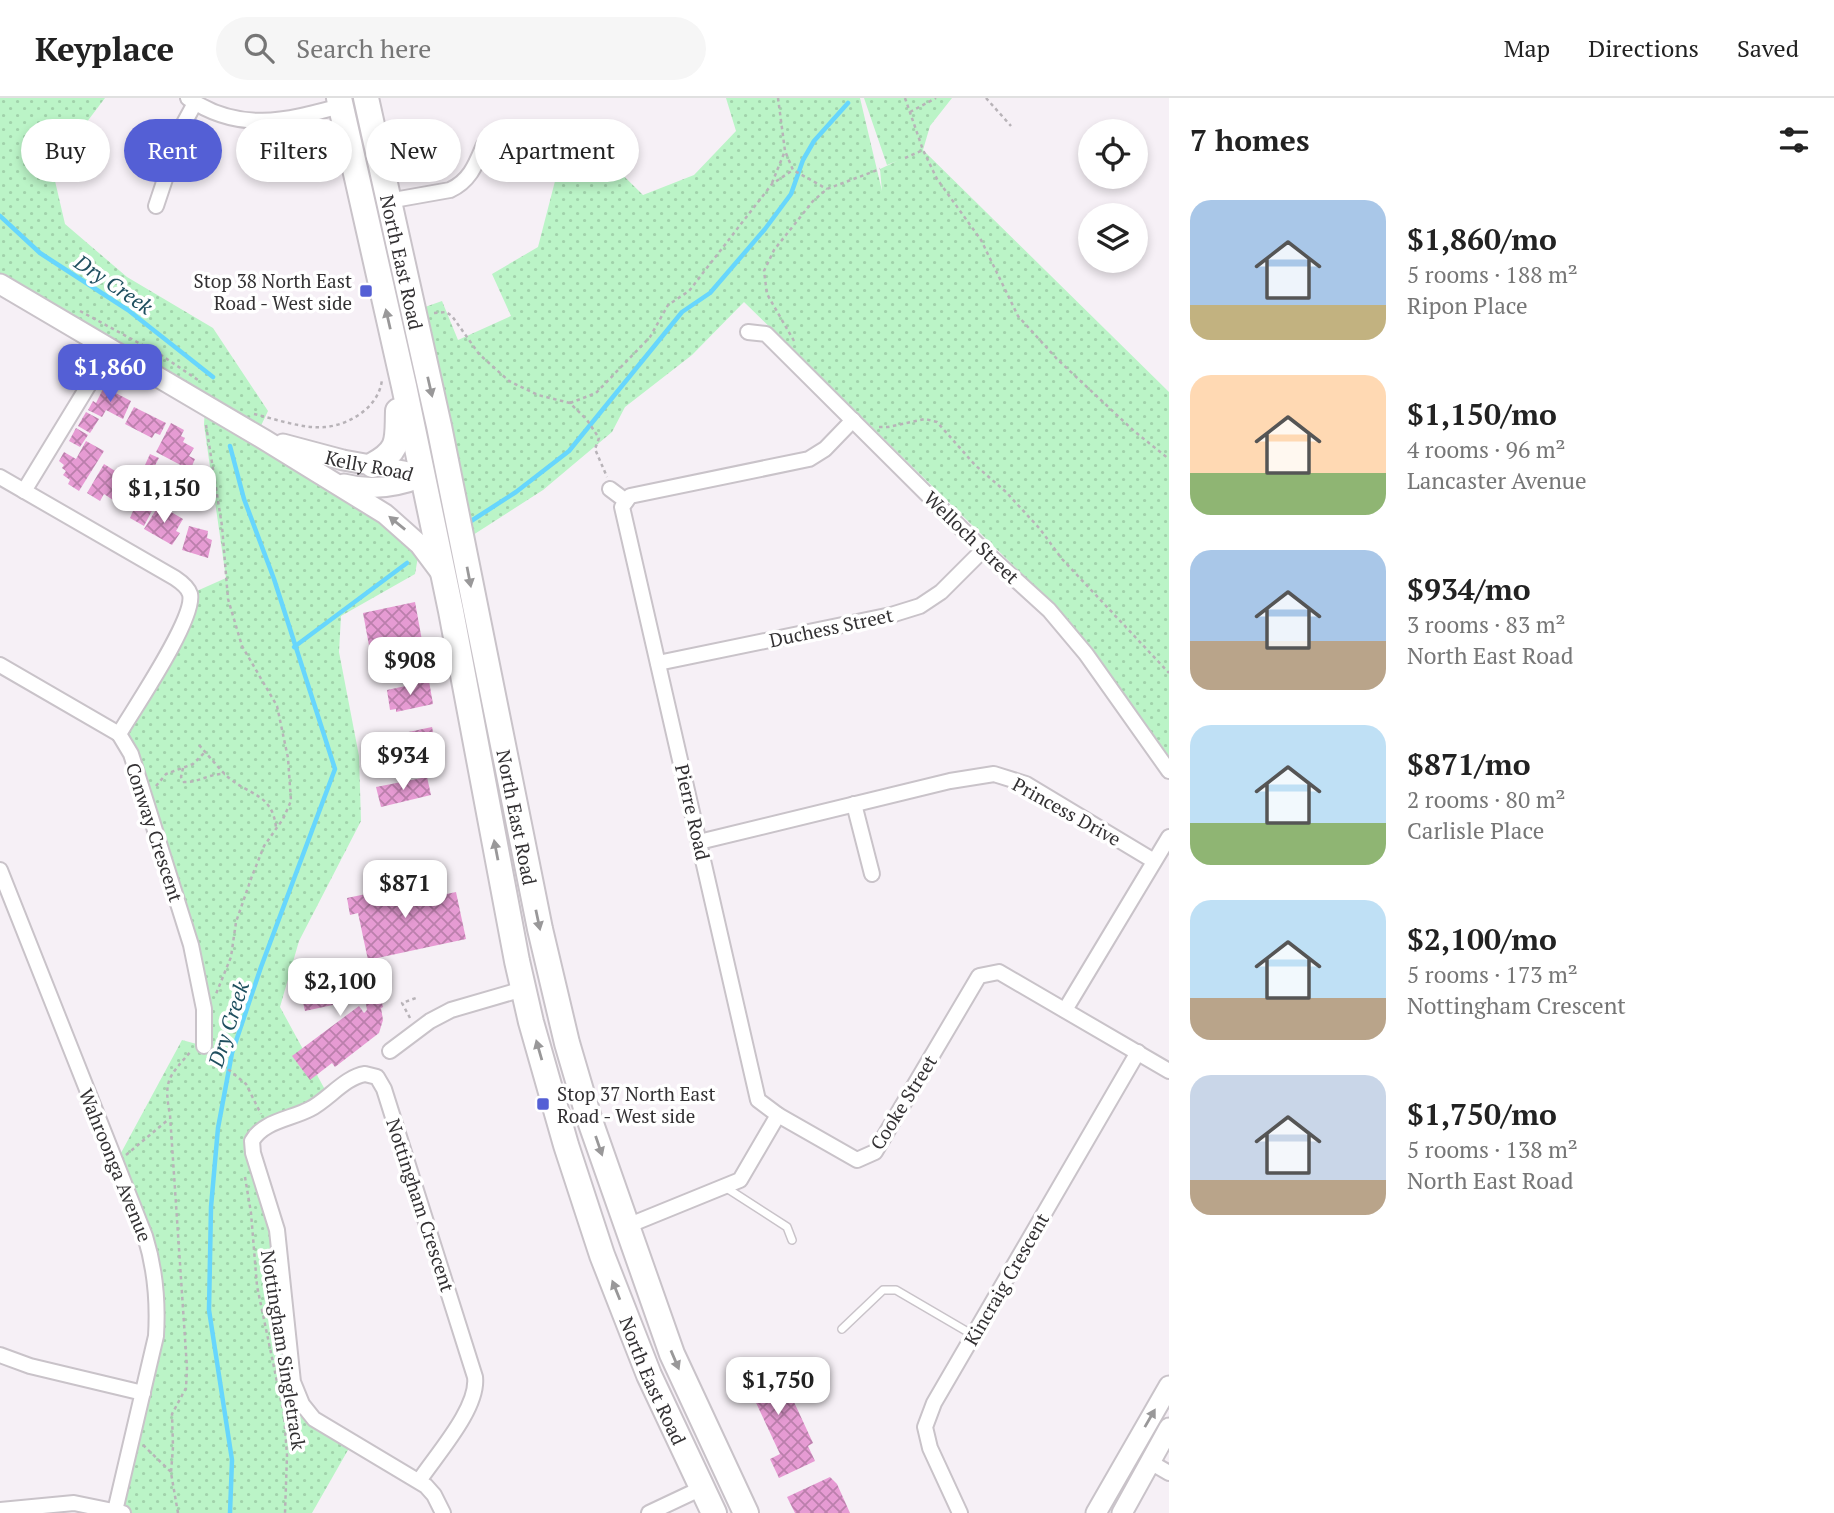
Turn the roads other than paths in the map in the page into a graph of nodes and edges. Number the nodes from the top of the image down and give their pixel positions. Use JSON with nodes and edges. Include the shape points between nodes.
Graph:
{"nodes":[{"id":1,"x":366,"y":98,"type":"edge"},
{"id":2,"x":191,"y":100,"type":"edge"},
{"id":3,"x":343,"y":101,"type":"edge"},
{"id":4,"x":371,"y":119,"type":"edge"},
{"id":5,"x":366,"y":122,"type":"edge"},
{"id":6,"x":475,"y":166,"type":"edge"},
{"id":7,"x":384,"y":182,"type":"edge"},
{"id":8,"x":388,"y":201,"type":"junction"},
{"id":9,"x":156,"y":205,"type":"dead end"},
{"id":10,"x":0,"y":284,"type":"edge"},
{"id":11,"x":748,"y":332,"type":"dead end"},
{"id":12,"x":110,"y":349,"type":"junction"},
{"id":13,"x":404,"y":386,"type":"junction"},
{"id":14,"x":853,"y":420,"type":"junction"},
{"id":15,"x":439,"y":426,"type":"junction"},
{"id":16,"x":265,"y":440,"type":"junction"},
{"id":17,"x":373,"y":465,"type":"junction"},
{"id":18,"x":0,"y":477,"type":"edge"},
{"id":19,"x":422,"y":477,"type":"junction"},
{"id":20,"x":329,"y":480,"type":"junction"},
{"id":21,"x":610,"y":489,"type":"road end"},
{"id":22,"x":24,"y":491,"type":"junction"},
{"id":23,"x":626,"y":502,"type":"junction"},
{"id":24,"x":455,"y":510,"type":"junction"},
{"id":25,"x":983,"y":550,"type":"junction"},
{"id":26,"x":442,"y":574,"type":"junction"},
{"id":27,"x":658,"y":663,"type":"junction"},
{"id":28,"x":0,"y":665,"type":"edge"},
{"id":29,"x":118,"y":734,"type":"junction"},
{"id":30,"x":1169,"y":771,"type":"edge"},
{"id":31,"x":854,"y":804,"type":"junction"},
{"id":32,"x":1169,"y":837,"type":"edge"},
{"id":33,"x":699,"y":842,"type":"junction"},
{"id":34,"x":1154,"y":861,"type":"junction"},
{"id":35,"x":0,"y":870,"type":"edge"},
{"id":36,"x":872,"y":874,"type":"dead end"},
{"id":37,"x":545,"y":953,"type":"junction"},
{"id":38,"x":523,"y":989,"type":"junction"},
{"id":39,"x":559,"y":1010,"type":"junction"},
{"id":40,"x":1065,"y":1010,"type":"junction"},
{"id":41,"x":205,"y":1046,"type":"road end"},
{"id":42,"x":390,"y":1051,"type":"dead end"},
{"id":43,"x":1138,"y":1052,"type":"junction"},
{"id":44,"x":1169,"y":1070,"type":"edge"},
{"id":45,"x":778,"y":1115,"type":"junction"},
{"id":46,"x":724,"y":1187,"type":"junction"},
{"id":47,"x":627,"y":1226,"type":"junction"},
{"id":48,"x":792,"y":1240,"type":"dead end"},
{"id":49,"x":842,"y":1329,"type":"dead end"},
{"id":50,"x":974,"y":1335,"type":"junction"},
{"id":51,"x":0,"y":1355,"type":"edge"},
{"id":52,"x":1169,"y":1386,"type":"edge"},
{"id":53,"x":143,"y":1393,"type":"junction"},
{"id":54,"x":1169,"y":1428,"type":"edge"},
{"id":55,"x":713,"y":1444,"type":"junction"},
{"id":56,"x":1132,"y":1451,"type":"junction"},
{"id":57,"x":1150,"y":1462,"type":"junction"},
{"id":58,"x":1169,"y":1473,"type":"edge"},
{"id":59,"x":418,"y":1481,"type":"junction"},
{"id":60,"x":702,"y":1488,"type":"junction"},
{"id":61,"x":743,"y":1507,"type":"edge"},
{"id":62,"x":0,"y":1510,"type":"edge"},
{"id":63,"x":17,"y":1511,"type":"edge"},
{"id":64,"x":120,"y":1512,"type":"edge"},
{"id":65,"x":443,"y":1513,"type":"edge"},
{"id":66,"x":649,"y":1513,"type":"edge"},
{"id":67,"x":714,"y":1513,"type":"edge"},
{"id":68,"x":960,"y":1513,"type":"edge"},
{"id":69,"x":1096,"y":1513,"type":"edge"},
{"id":70,"x":1122,"y":1513,"type":"edge"}],
"edges":[{"from":1,"to":4,"type":"highway","name":"North East Road"},
{"from":2,"to":3,"type":"street","via":[[222,115],[268,122]]},
{"from":2,"to":9,"type":"street"},
{"from":3,"to":5,"type":"highway"},
{"from":13,"to":3,"type":"highway","name":"North East Road","one_way":true},
{"from":6,"to":8,"type":"street","via":[[450,190]]},
{"from":7,"to":8,"type":"highway","name":"North East Road"},
{"from":8,"to":15,"type":"highway","name":"North East Road","one_way":true},
{"from":10,"to":12,"type":"street","name":"Kelly Road"},
{"from":11,"to":14,"type":"street","name":"Welloch Street","via":[[765,334]]},
{"from":12,"to":16,"type":"street","name":"Kelly Road"},
{"from":12,"to":22,"type":"street"},
{"from":13,"to":17,"type":"highway","via":[[397,443]]},
{"from":13,"to":19,"type":"highway","name":"North East Road"},
{"from":14,"to":23,"type":"street","via":[[825,449],[809,458],[630,496]]},
{"from":14,"to":25,"type":"street","name":"Welloch Street"},
{"from":15,"to":19,"type":"highway"},
{"from":15,"to":24,"type":"highway","name":"North East Road"},
{"from":16,"to":17,"type":"street","name":"Kelly Road"},
{"from":16,"to":20,"type":"street","name":"Kelly Road"},
{"from":17,"to":19,"type":"street","name":"Kelly Road"},
{"from":18,"to":22,"type":"street"},
{"from":19,"to":20,"type":"street","name":"Kelly Road","via":[[378,488]]},
{"from":19,"to":24,"type":"highway"},
{"from":19,"to":26,"type":"highway","name":"North East Road"},
{"from":26,"to":20,"type":"street","name":"Kelly Road","one_way":true,"via":[[400,524]]},
{"from":21,"to":23,"type":"street"},
{"from":22,"to":29,"type":"street","via":[[175,578],[190,594],[178,635]]},
{"from":23,"to":27,"type":"street","name":"Pierre Road","via":[[622,507]]},
{"from":24,"to":37,"type":"highway","name":"North East Road","one_way":true},
{"from":25,"to":27,"type":"street","name":"Duchess Street","via":[[920,606]]},
{"from":25,"to":30,"type":"street","name":"Welloch Street","via":[[1049,610]]},
{"from":38,"to":26,"type":"highway","name":"North East Road","one_way":true},
{"from":27,"to":33,"type":"street","name":"Pierre Road"},
{"from":28,"to":29,"type":"street"},
{"from":29,"to":41,"type":"street","name":"Conway Crescent","via":[[131,754],[191,945],[204,1009]]},
{"from":31,"to":33,"type":"street","name":"Princess Drive"},
{"from":31,"to":34,"type":"street","name":"Princess Drive","via":[[994,774],[1026,784]]},
{"from":31,"to":36,"type":"street"},
{"from":32,"to":34,"type":"street"},
{"from":33,"to":45,"type":"street","name":"Pierre Road","via":[[758,1100]]},
{"from":34,"to":40,"type":"street"},
{"from":35,"to":53,"type":"street","name":"Wahroonga Avenue","via":[[145,1236],[153,1275],[156,1336]]},
{"from":37,"to":38,"type":"highway","via":[[538,975]]},
{"from":37,"to":39,"type":"highway","name":"North East Road"},
{"from":38,"to":39,"type":"highway","via":[[543,996]]},
{"from":38,"to":42,"type":"street","via":[[451,1010]]},
{"from":60,"to":38,"type":"highway","name":"North East Road","one_way":true,"via":[[649,1375],[601,1255]]},
{"from":39,"to":47,"type":"highway","name":"North East Road","one_way":true,"via":[[589,1118]]},
{"from":40,"to":43,"type":"street","name":"Cooke Street"},
{"from":40,"to":45,"type":"street","name":"Cooke Street","via":[[999,972],[979,976],[875,1152],[857,1160]]},
{"from":43,"to":44,"type":"street","name":"Cooke Street"},
{"from":43,"to":50,"type":"street","name":"Kincraig Crescent"},
{"from":45,"to":46,"type":"street","via":[[740,1180]]},
{"from":46,"to":47,"type":"street"},
{"from":46,"to":48,"type":"lane","via":[[787,1227]]},
{"from":47,"to":55,"type":"highway","name":"North East Road","one_way":true,"via":[[672,1353]]},
{"from":49,"to":50,"type":"lane","via":[[883,1290],[896,1290]]},
{"from":50,"to":68,"type":"street","name":"Kincraig Crescent","via":[[925,1427]]},
{"from":51,"to":53,"type":"street"},
{"from":56,"to":52,"type":"street","one_way":true},
{"from":53,"to":64,"type":"street","name":"Wahroonga Avenue"},
{"from":54,"to":57,"type":"street"},
{"from":55,"to":60,"type":"highway"},
{"from":55,"to":61,"type":"highway","name":"North East Road"},
{"from":56,"to":57,"type":"street"},
{"from":56,"to":69,"type":"street"},
{"from":57,"to":58,"type":"street"},
{"from":57,"to":70,"type":"street"},
{"from":59,"to":59,"type":"street","name":"Nottingham Crescent","via":[[326,1427],[298,1398],[277,1230],[249,1163],[261,1122],[312,1108],[359,1074],[371,1074],[383,1084],[476,1383],[470,1407]]},
{"from":59,"to":65,"type":"street","via":[[434,1495]]},
{"from":60,"to":61,"type":"highway","via":[[725,1493]]},
{"from":60,"to":66,"type":"street"},
{"from":60,"to":67,"type":"highway","name":"North East Road"},
{"from":62,"to":63,"type":"street"},
{"from":63,"to":64,"type":"street","via":[[74,1503]]}]}
